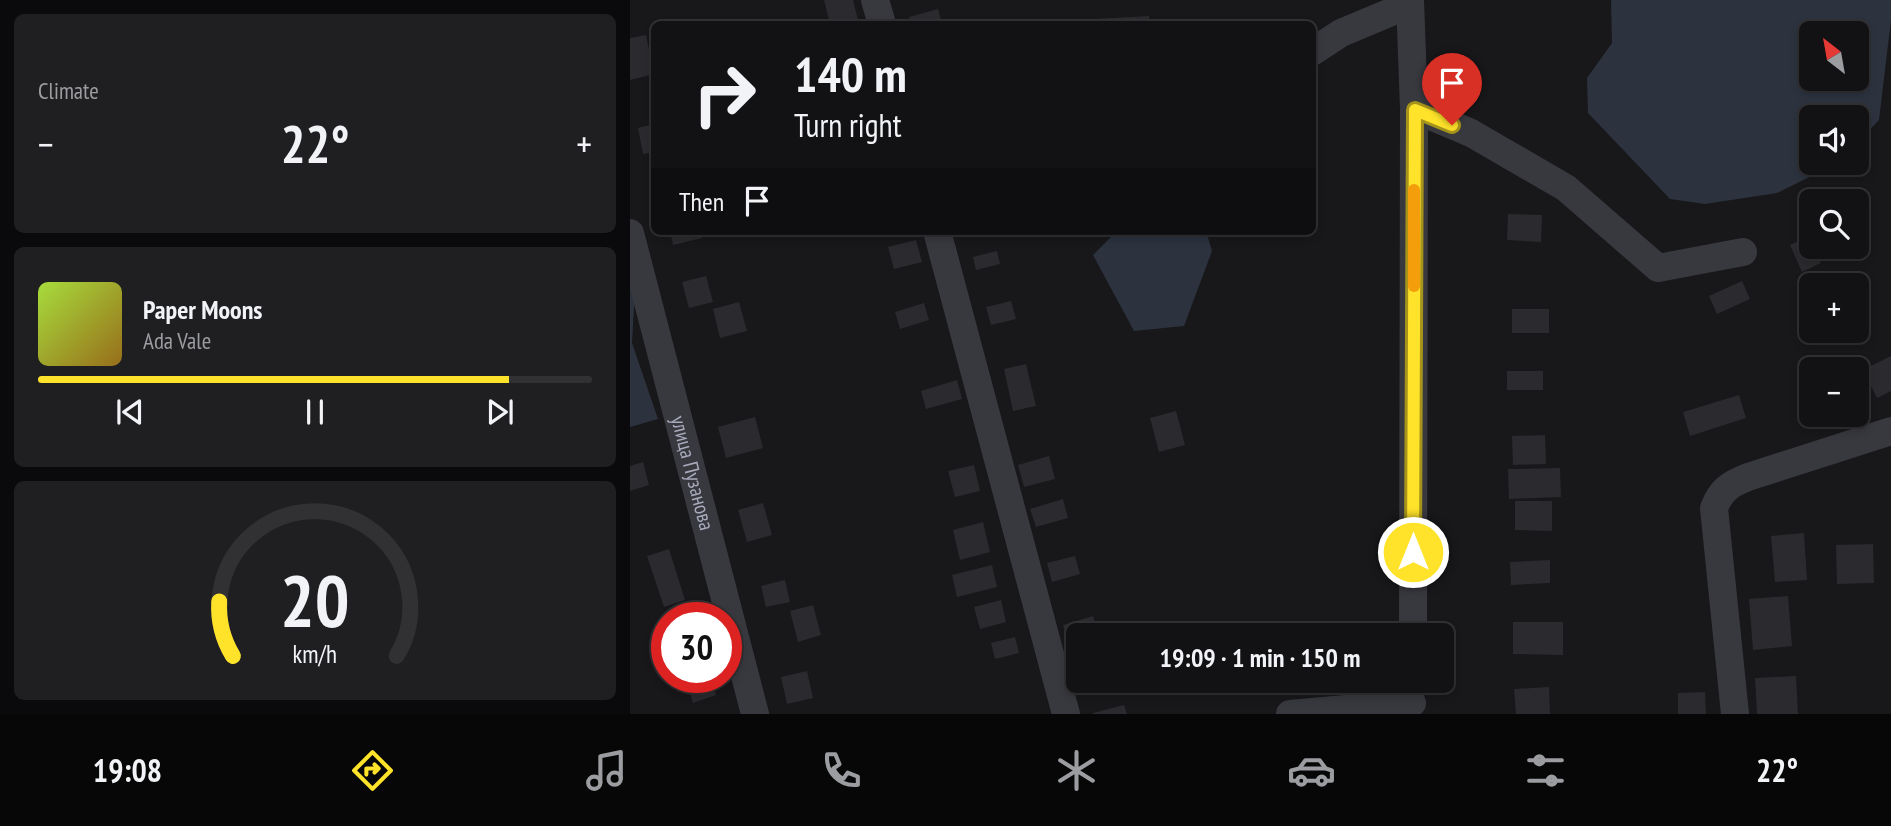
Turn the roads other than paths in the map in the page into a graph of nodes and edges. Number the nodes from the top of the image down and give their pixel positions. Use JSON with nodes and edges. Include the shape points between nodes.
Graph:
{"nodes":[{"id":1,"x":875,"y":0,"type":"edge"},
{"id":2,"x":1410,"y":2,"type":"edge"},
{"id":3,"x":881,"y":21,"type":"edge"},
{"id":4,"x":1316,"y":49,"type":"edge"},
{"id":5,"x":1415,"y":110,"type":"junction"},
{"id":6,"x":630,"y":233,"type":"edge"},
{"id":7,"x":938,"y":235,"type":"edge"},
{"id":8,"x":1743,"y":252,"type":"dead end"},
{"id":9,"x":1891,"y":431,"type":"edge"},
{"id":10,"x":1413,"y":623,"type":"edge"},
{"id":11,"x":1413,"y":699,"type":"edge"},
{"id":12,"x":755,"y":714,"type":"edge"},
{"id":13,"x":1066,"y":714,"type":"edge"},
{"id":14,"x":1290,"y":714,"type":"edge"},
{"id":15,"x":1735,"y":714,"type":"edge"}],
"edges":[{"from":1,"to":3,"type":"street"},
{"from":2,"to":4,"type":"street"},
{"from":2,"to":5,"type":"street"},
{"from":5,"to":8,"type":"street","via":[[1471,133],[1566,188],[1658,268]]},
{"from":5,"to":10,"type":"street"},
{"from":6,"to":12,"type":"street","name":"улица Пузанова"},
{"from":7,"to":13,"type":"street"},
{"from":9,"to":15,"type":"street","via":[[1732,483],[1719,494],[1714,508]]},
{"from":11,"to":14,"type":"street"}]}
